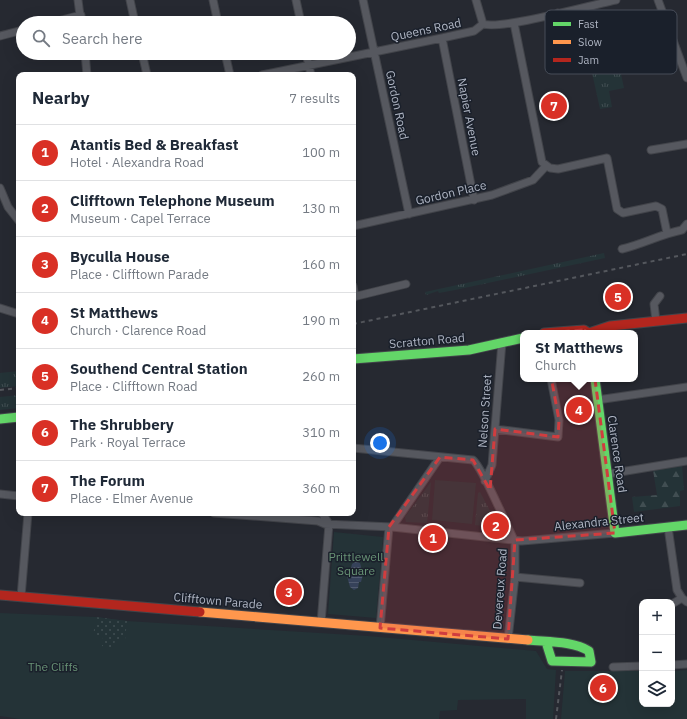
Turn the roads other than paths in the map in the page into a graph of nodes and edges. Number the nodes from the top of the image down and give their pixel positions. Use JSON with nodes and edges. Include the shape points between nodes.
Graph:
{"nodes":[{"id":1,"x":78,"y":0,"type":"edge"},
{"id":2,"x":130,"y":0,"type":"edge"},
{"id":3,"x":213,"y":0,"type":"edge"},
{"id":4,"x":296,"y":0,"type":"edge"},
{"id":5,"x":363,"y":0,"type":"edge"},
{"id":6,"x":476,"y":0,"type":"edge"},
{"id":7,"x":616,"y":0,"type":"edge"},
{"id":8,"x":658,"y":0,"type":"edge"},
{"id":9,"x":571,"y":10,"type":"edge"},
{"id":10,"x":662,"y":10,"type":"edge"},
{"id":11,"x":80,"y":15,"type":"joint"},
{"id":12,"x":76,"y":16,"type":"edge"},
{"id":13,"x":133,"y":16,"type":"edge"},
{"id":14,"x":216,"y":16,"type":"edge"},
{"id":15,"x":299,"y":16,"type":"edge"},
{"id":16,"x":545,"y":16,"type":"edge"},
{"id":17,"x":514,"y":23,"type":"junction"},
{"id":18,"x":483,"y":24,"type":"junction"},
{"id":19,"x":16,"y":32,"type":"edge"},
{"id":20,"x":0,"y":36,"type":"edge"},
{"id":21,"x":442,"y":38,"type":"junction"},
{"id":22,"x":677,"y":51,"type":"edge"},
{"id":23,"x":375,"y":52,"type":"junction"},
{"id":24,"x":356,"y":56,"type":"edge"},
{"id":25,"x":86,"y":60,"type":"edge"},
{"id":26,"x":144,"y":60,"type":"edge"},
{"id":27,"x":227,"y":60,"type":"edge"},
{"id":28,"x":308,"y":60,"type":"edge"},
{"id":29,"x":337,"y":60,"type":"edge"},
{"id":30,"x":309,"y":66,"type":"junction"},
{"id":31,"x":87,"y":72,"type":"edge"},
{"id":32,"x":146,"y":72,"type":"edge"},
{"id":33,"x":229,"y":72,"type":"edge"},
{"id":34,"x":278,"y":72,"type":"edge"},
{"id":35,"x":310,"y":72,"type":"edge"},
{"id":36,"x":687,"y":78,"type":"edge"},
{"id":37,"x":687,"y":144,"type":"edge"},
{"id":38,"x":651,"y":150,"type":"dead end"},
{"id":39,"x":546,"y":166,"type":"junction"},
{"id":40,"x":0,"y":188,"type":"edge"},
{"id":41,"x":474,"y":200,"type":"junction"},
{"id":42,"x":409,"y":214,"type":"junction"},
{"id":43,"x":16,"y":217,"type":"edge"},
{"id":44,"x":687,"y":224,"type":"edge"},
{"id":45,"x":356,"y":225,"type":"edge"},
{"id":46,"x":667,"y":233,"type":"junction"},
{"id":47,"x":622,"y":249,"type":"dead end"},
{"id":48,"x":406,"y":284,"type":"dead end"},
{"id":49,"x":356,"y":296,"type":"edge"},
{"id":50,"x":660,"y":296,"type":"dead end"},
{"id":51,"x":2,"y":310,"type":"edge"},
{"id":52,"x":16,"y":313,"type":"edge"},
{"id":53,"x":687,"y":318,"type":"edge"},
{"id":54,"x":656,"y":321,"type":"junction"},
{"id":55,"x":598,"y":330,"type":"edge"},
{"id":56,"x":520,"y":339,"type":"edge"},
{"id":57,"x":502,"y":342,"type":"junction"},
{"id":58,"x":356,"y":359,"type":"edge"},
{"id":59,"x":552,"y":382,"type":"edge"},
{"id":60,"x":595,"y":382,"type":"edge"},
{"id":61,"x":687,"y":386,"type":"edge"},
{"id":62,"x":597,"y":400,"type":"junction"},
{"id":63,"x":16,"y":417,"type":"edge"},
{"id":64,"x":0,"y":419,"type":"edge"},
{"id":65,"x":495,"y":429,"type":"junction"},
{"id":66,"x":356,"y":448,"type":"edge"},
{"id":67,"x":440,"y":457,"type":"junction"},
{"id":68,"x":687,"y":461,"type":"edge"},
{"id":69,"x":608,"y":474,"type":"junction"},
{"id":70,"x":485,"y":481,"type":"junction"},
{"id":71,"x":0,"y":494,"type":"edge"},
{"id":72,"x":16,"y":496,"type":"edge"},
{"id":73,"x":28,"y":516,"type":"edge"},
{"id":74,"x":253,"y":516,"type":"edge"},
{"id":75,"x":322,"y":516,"type":"edge"},
{"id":76,"x":324,"y":516,"type":"edge"},
{"id":77,"x":318,"y":521,"type":"junction"},
{"id":78,"x":329,"y":524,"type":"junction"},
{"id":79,"x":687,"y":525,"type":"edge"},
{"id":80,"x":391,"y":527,"type":"junction"},
{"id":81,"x":668,"y":527,"type":"junction"},
{"id":82,"x":615,"y":533,"type":"junction"},
{"id":83,"x":514,"y":540,"type":"junction"},
{"id":84,"x":515,"y":577,"type":"junction"},
{"id":85,"x":580,"y":583,"type":"dead end"},
{"id":86,"x":0,"y":595,"type":"edge"},
{"id":87,"x":21,"y":596,"type":"junction"},
{"id":88,"x":684,"y":600,"type":"edge"},
{"id":89,"x":321,"y":623,"type":"junction"},
{"id":90,"x":380,"y":628,"type":"junction"},
{"id":91,"x":508,"y":639,"type":"junction"},
{"id":92,"x":546,"y":642,"type":"junction"},
{"id":93,"x":687,"y":664,"type":"edge"},
{"id":94,"x":675,"y":665,"type":"edge"},
{"id":95,"x":639,"y":666,"type":"edge"},
{"id":96,"x":613,"y":667,"type":"dead end"}],
"edges":[{"from":1,"to":11,"type":"street"},
{"from":2,"to":13,"type":"street"},
{"from":3,"to":14,"type":"street"},
{"from":4,"to":15,"type":"street"},
{"from":5,"to":23,"type":"street","name":"Gordon Road"},
{"from":6,"to":18,"type":"street"},
{"from":7,"to":9,"type":"street","name":"Queens Road"},
{"from":8,"to":10,"type":"street"},
{"from":11,"to":12,"type":"street"},
{"from":16,"to":17,"type":"street","name":"Queens Road"},
{"from":17,"to":18,"type":"street","name":"Queens Road"},
{"from":17,"to":39,"type":"street","via":[[540,157]]},
{"from":18,"to":21,"type":"street","name":"Queens Road","via":[[474,30]]},
{"from":19,"to":20,"type":"street"},
{"from":21,"to":23,"type":"street","name":"Queens Road"},
{"from":21,"to":41,"type":"street","name":"Napier Avenue"},
{"from":22,"to":36,"type":"street"},
{"from":23,"to":24,"type":"street","name":"Queens Road"},
{"from":23,"to":42,"type":"street","name":"Gordon Road"},
{"from":25,"to":31,"type":"street"},
{"from":26,"to":32,"type":"street"},
{"from":27,"to":33,"type":"street"},
{"from":28,"to":30,"type":"street"},
{"from":29,"to":30,"type":"street","name":"Queens Road"},
{"from":30,"to":34,"type":"street","name":"Queens Road"},
{"from":30,"to":35,"type":"street"},
{"from":37,"to":38,"type":"street"},
{"from":39,"to":41,"type":"street","name":"Gordon Place","via":[[533,180],[510,190]]},
{"from":39,"to":46,"type":"street","via":[[558,169],[608,158],[617,209],[623,213],[656,206],[662,209]]},
{"from":40,"to":43,"type":"street","via":[[8,207]]},
{"from":41,"to":42,"type":"street","name":"Gordon Place"},
{"from":42,"to":45,"type":"street","name":"Gordon Place"},
{"from":44,"to":46,"type":"street","via":[[682,230]]},
{"from":46,"to":47,"type":"street","via":[[641,245]]},
{"from":48,"to":49,"type":"street"},
{"from":50,"to":54,"type":"street","via":[[654,304]]},
{"from":51,"to":52,"type":"street"},
{"from":53,"to":54,"type":"street"},
{"from":54,"to":55,"type":"street","via":[[610,326]]},
{"from":56,"to":57,"type":"street","name":"Scratton Road"},
{"from":57,"to":58,"type":"street","name":"Scratton Road","via":[[443,353]]},
{"from":57,"to":65,"type":"street","name":"Nelson Street"},
{"from":59,"to":65,"type":"street","via":[[559,420],[558,437]]},
{"from":60,"to":62,"type":"street","name":"Clarence Road"},
{"from":61,"to":62,"type":"street"},
{"from":62,"to":69,"type":"street","name":"Clarence Road"},
{"from":63,"to":64,"type":"street"},
{"from":65,"to":70,"type":"street","name":"Nelson Street","via":[[492,465]]},
{"from":66,"to":67,"type":"street"},
{"from":67,"to":70,"type":"street","via":[[468,459],[476,463]]},
{"from":67,"to":80,"type":"street"},
{"from":68,"to":69,"type":"street"},
{"from":69,"to":82,"type":"street","name":"Clarence Road"},
{"from":70,"to":83,"type":"street"},
{"from":71,"to":72,"type":"street"},
{"from":73,"to":87,"type":"street"},
{"from":74,"to":77,"type":"street","name":"Alexandra Street"},
{"from":75,"to":77,"type":"street"},
{"from":76,"to":78,"type":"street"},
{"from":77,"to":78,"type":"street","name":"Alexandra Street"},
{"from":78,"to":80,"type":"street","name":"Alexandra Street"},
{"from":78,"to":89,"type":"street"},
{"from":79,"to":81,"type":"street","name":"Alexandra Street"},
{"from":80,"to":83,"type":"street","name":"Alexandra Street"},
{"from":80,"to":90,"type":"street"},
{"from":81,"to":82,"type":"street","name":"Alexandra Street"},
{"from":81,"to":88,"type":"street","via":[[677,590]]},
{"from":82,"to":83,"type":"street","name":"Alexandra Street","via":[[547,540]]},
{"from":83,"to":84,"type":"street","name":"Devereux Road"},
{"from":84,"to":85,"type":"street"},
{"from":84,"to":91,"type":"street","name":"Devereux Road"},
{"from":86,"to":87,"type":"street","name":"Clifftown Parade"},
{"from":87,"to":89,"type":"street","name":"Clifftown Parade"},
{"from":89,"to":90,"type":"street","name":"Clifftown Parade"},
{"from":90,"to":91,"type":"street","name":"Clifftown Parade"},
{"from":91,"to":92,"type":"street","name":"Clifftown Parade"},
{"from":92,"to":92,"type":"street","name":"Clifftown Parade","via":[[581,646],[589,651],[591,662],[552,661]]},
{"from":93,"to":94,"type":"street"},
{"from":95,"to":96,"type":"street"}]}
